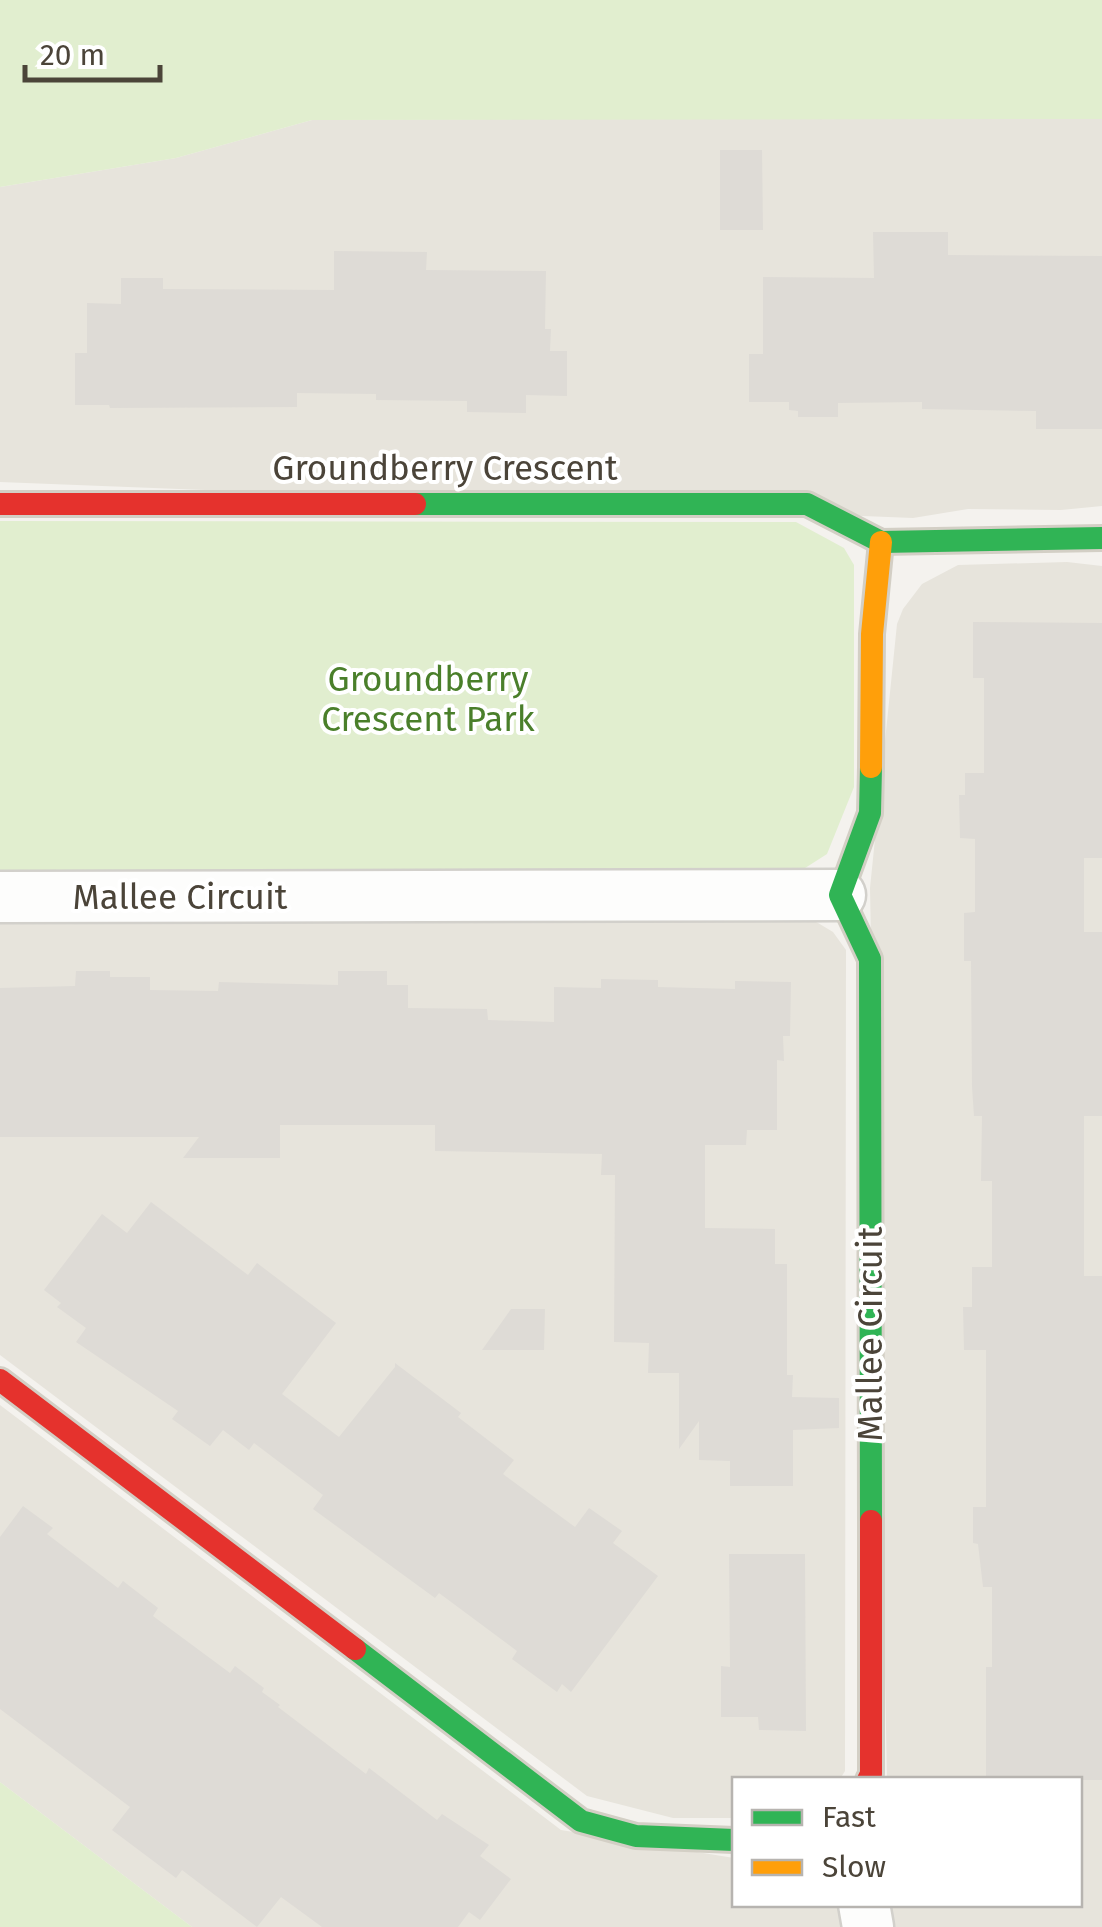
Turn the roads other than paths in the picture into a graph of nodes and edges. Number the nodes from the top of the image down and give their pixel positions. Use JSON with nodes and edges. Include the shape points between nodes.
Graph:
{"nodes":[{"id":1,"x":0,"y":504,"type":"edge"},
{"id":2,"x":1102,"y":538,"type":"edge"},
{"id":3,"x":881,"y":542,"type":"junction"},
{"id":4,"x":840,"y":895,"type":"junction"},
{"id":5,"x":0,"y":897,"type":"edge"},
{"id":6,"x":0,"y":1380,"type":"edge"},
{"id":7,"x":870,"y":1777,"type":"edge"},
{"id":8,"x":732,"y":1840,"type":"edge"}],
"edges":[{"from":1,"to":3,"type":"street","name":"Groundberry Crescent","via":[[807,504]]},
{"from":2,"to":3,"type":"street"},
{"from":3,"to":4,"type":"street","via":[[872,634],[870,813]]},
{"from":4,"to":5,"type":"street","name":"Mallee Circuit"},
{"from":4,"to":7,"type":"street","name":"Mallee Circuit","via":[[870,959]]},
{"from":6,"to":8,"type":"street","via":[[582,1821],[636,1836]]}]}
